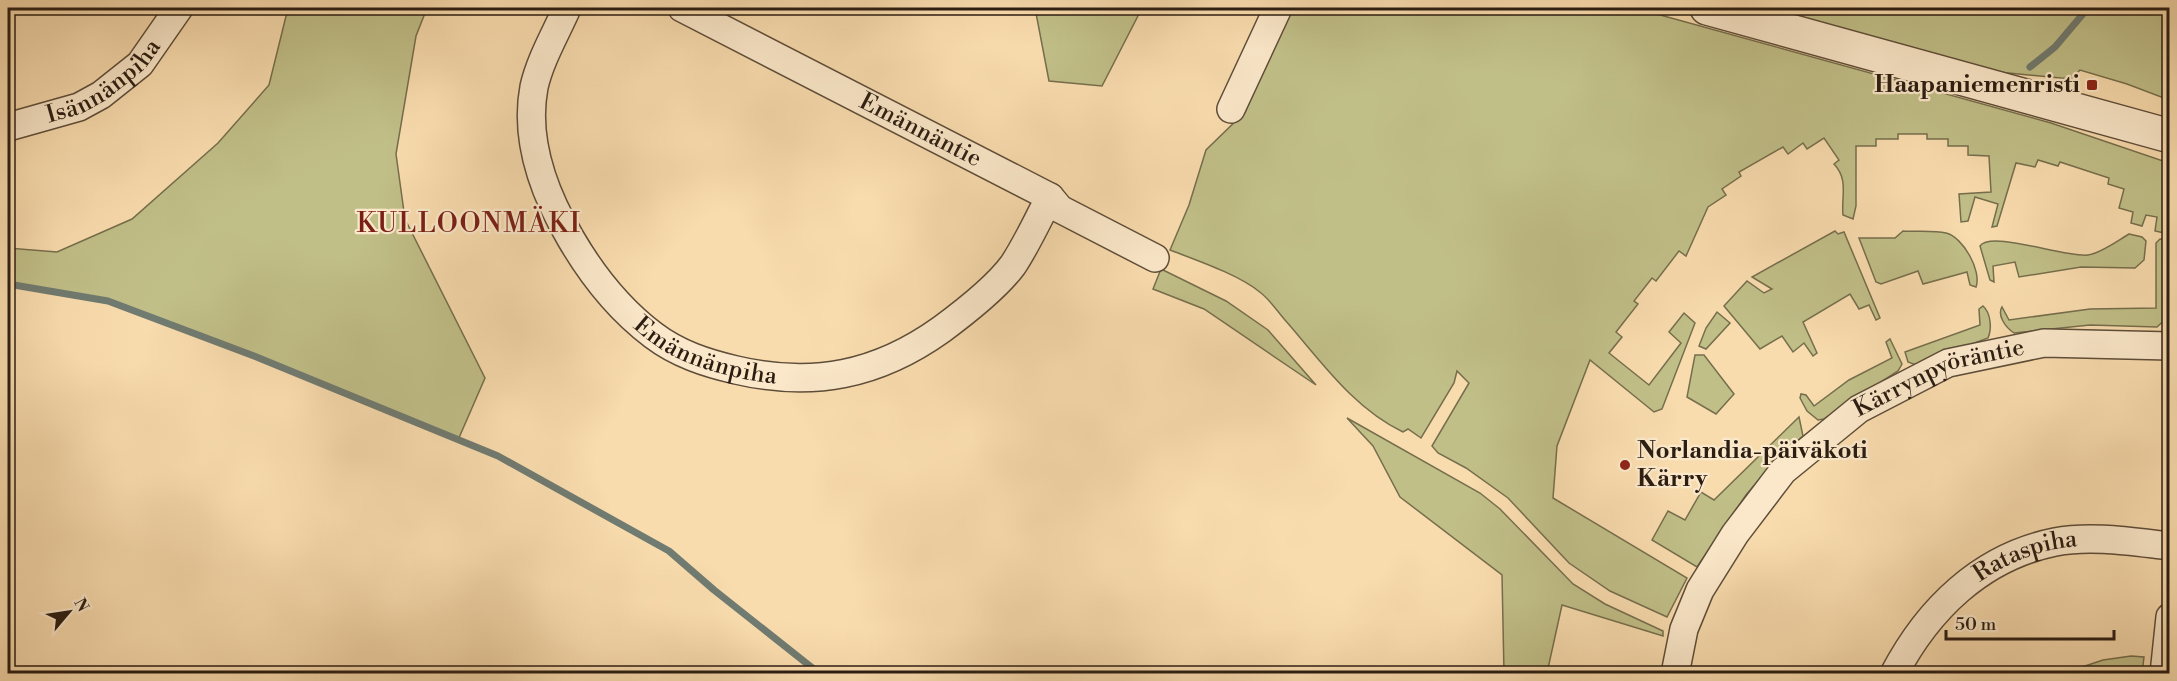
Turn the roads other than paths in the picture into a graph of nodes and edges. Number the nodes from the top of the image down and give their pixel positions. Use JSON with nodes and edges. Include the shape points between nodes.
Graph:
{"nodes":[{"id":1,"x":179,"y":8,"type":"edge"},
{"id":2,"x":567,"y":8,"type":"edge"},
{"id":3,"x":682,"y":8,"type":"edge"},
{"id":4,"x":1278,"y":8,"type":"edge"},
{"id":5,"x":1707,"y":8,"type":"edge"},
{"id":6,"x":1231,"y":109,"type":"dead end"},
{"id":7,"x":8,"y":127,"type":"edge"},
{"id":8,"x":2169,"y":136,"type":"edge"},
{"id":9,"x":1050,"y":197,"type":"junction"},
{"id":10,"x":1155,"y":258,"type":"dead end"},
{"id":11,"x":2169,"y":346,"type":"edge"},
{"id":12,"x":2169,"y":546,"type":"edge"},
{"id":13,"x":2169,"y":617,"type":"edge"},
{"id":14,"x":1675,"y":674,"type":"edge"},
{"id":15,"x":1894,"y":674,"type":"edge"},
{"id":16,"x":2164,"y":674,"type":"edge"}],
"edges":[{"from":1,"to":7,"type":"street","name":"Isännänpiha","via":[[140,64],[100,95],[79,107]]},
{"from":2,"to":9,"type":"street","name":"Emännänpiha","via":[[534,87],[533,129],[543,181],[587,266],[616,300],[654,335],[699,361],[765,377],[819,379],[873,367],[921,344],[964,313],[1012,266]]},
{"from":3,"to":9,"type":"street","name":"Emännäntie"},
{"from":4,"to":6,"type":"street"},
{"from":5,"to":8,"type":"street"},
{"from":9,"to":10,"type":"street","name":"Emännäntie","via":[[1060,209]]},
{"from":11,"to":14,"type":"street","name":"Kärrynpyöräntie","via":[[2044,343],[1948,363],[1859,409],[1783,471],[1735,534],[1700,590],[1684,629]]},
{"from":12,"to":15,"type":"street","name":"Rataspiha","via":[[2096,539],[2056,542],[2008,557],[1956,589],[1932,615]]},
{"from":13,"to":16,"type":"street"}]}
